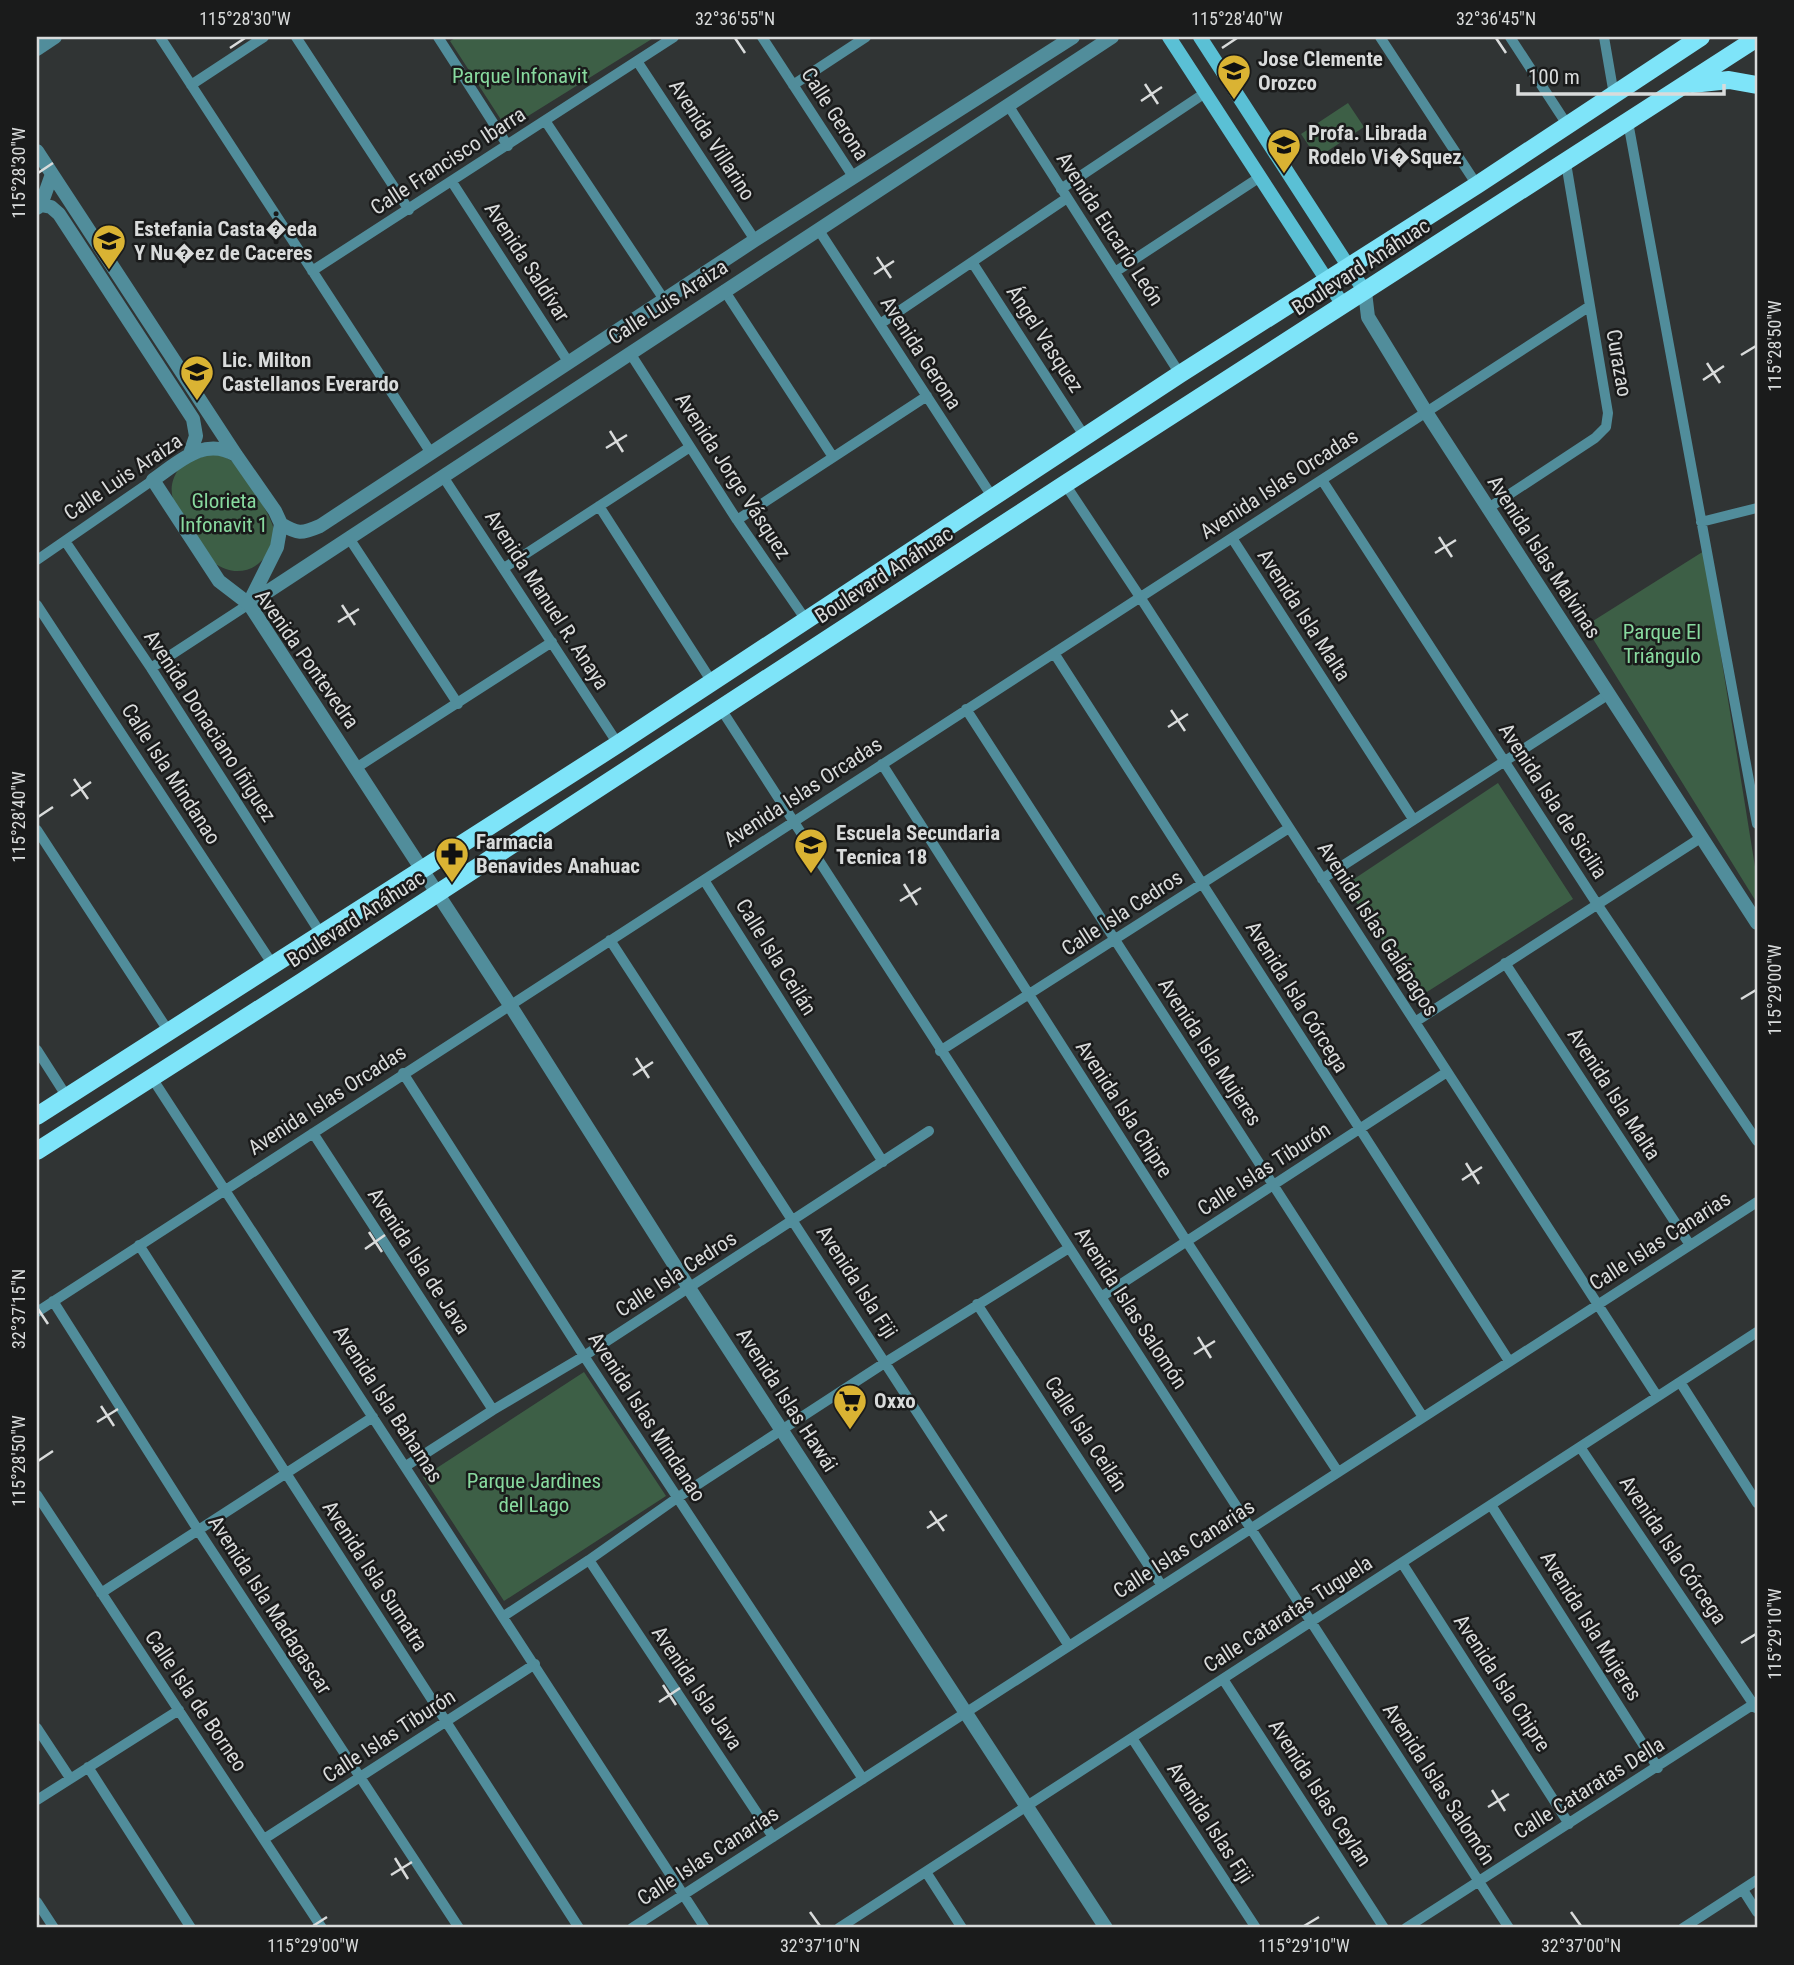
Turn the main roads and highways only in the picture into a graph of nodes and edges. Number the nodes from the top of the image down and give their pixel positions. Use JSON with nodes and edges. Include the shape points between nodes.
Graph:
{"nodes":[{"id":1,"x":1169,"y":37,"type":"edge"},
{"id":2,"x":1200,"y":37,"type":"edge"},
{"id":3,"x":1757,"y":38,"type":"edge"},
{"id":4,"x":1693,"y":40,"type":"edge"},
{"id":5,"x":1685,"y":85,"type":"junction"},
{"id":6,"x":1757,"y":85,"type":"edge"},
{"id":7,"x":1348,"y":266,"type":"junction"},
{"id":8,"x":1326,"y":279,"type":"junction"},
{"id":9,"x":1365,"y":292,"type":"junction"},
{"id":10,"x":1343,"y":305,"type":"junction"},
{"id":11,"x":37,"y":1116,"type":"edge"},
{"id":12,"x":37,"y":1151,"type":"edge"}],
"edges":[{"from":1,"to":8,"type":"main road"},
{"from":2,"to":7,"type":"main road"},
{"from":3,"to":5,"type":"main road","name":"Boulevard Anáhuac"},
{"from":4,"to":7,"type":"main road","name":"Boulevard Anáhuac"},
{"from":5,"to":6,"type":"main road","via":[[1729,80]]},
{"from":5,"to":9,"type":"main road","name":"Boulevard Anáhuac"},
{"from":7,"to":8,"type":"main road","name":"Boulevard Anáhuac"},
{"from":7,"to":9,"type":"main road"},
{"from":8,"to":10,"type":"main road"},
{"from":8,"to":11,"type":"main road","name":"Boulevard Anáhuac","via":[[618,744]]},
{"from":9,"to":10,"type":"main road","name":"Boulevard Anáhuac"},
{"from":10,"to":12,"type":"main road","name":"Boulevard Anáhuac"}]}
